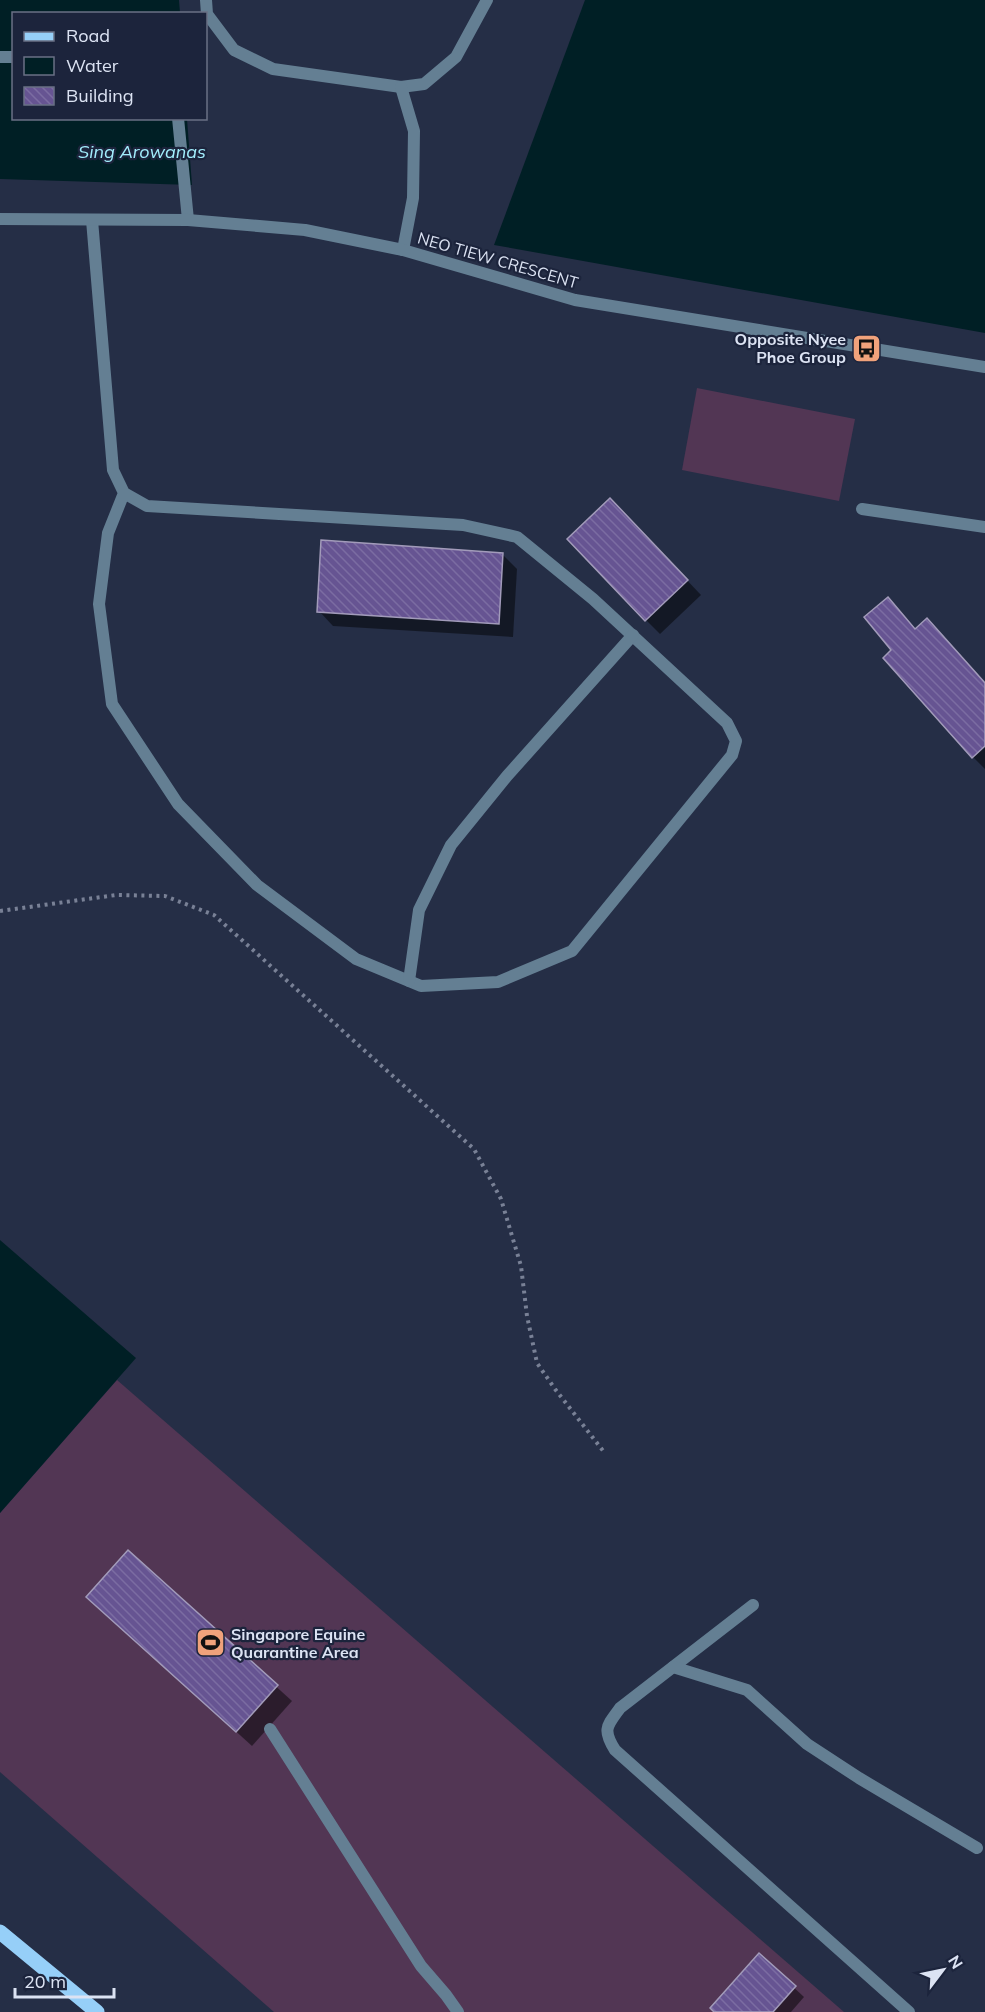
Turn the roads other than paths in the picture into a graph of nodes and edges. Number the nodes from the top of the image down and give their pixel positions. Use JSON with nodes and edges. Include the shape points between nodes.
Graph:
{"nodes":[{"id":1,"x":487,"y":0,"type":"edge"},
{"id":2,"x":207,"y":14,"type":"edge"},
{"id":3,"x":401,"y":87,"type":"junction"},
{"id":4,"x":178,"y":120,"type":"edge"},
{"id":5,"x":0,"y":219,"type":"edge"},
{"id":6,"x":92,"y":220,"type":"junction"},
{"id":7,"x":188,"y":220,"type":"junction"},
{"id":8,"x":403,"y":250,"type":"junction"},
{"id":9,"x":985,"y":367,"type":"edge"},
{"id":10,"x":124,"y":493,"type":"junction"},
{"id":11,"x":862,"y":509,"type":"dead end"},
{"id":12,"x":985,"y":527,"type":"edge"},
{"id":13,"x":633,"y":635,"type":"junction"},
{"id":14,"x":409,"y":981,"type":"junction"},
{"id":15,"x":753,"y":1605,"type":"dead end"},
{"id":16,"x":673,"y":1667,"type":"junction"},
{"id":17,"x":270,"y":1729,"type":"dead end"},
{"id":18,"x":977,"y":1848,"type":"dead end"},
{"id":19,"x":0,"y":1932,"type":"edge"},
{"id":20,"x":97,"y":2012,"type":"edge"},
{"id":21,"x":458,"y":2012,"type":"edge"},
{"id":22,"x":909,"y":2012,"type":"edge"}],
"edges":[{"from":1,"to":3,"type":"street","via":[[456,57],[424,84]]},
{"from":2,"to":3,"type":"street","via":[[234,50],[273,69]]},
{"from":3,"to":8,"type":"street","via":[[414,131],[413,198]]},
{"from":4,"to":7,"type":"street"},
{"from":5,"to":6,"type":"street","name":"NEO TIEW CRESCENT"},
{"from":6,"to":7,"type":"street","name":"NEO TIEW CRESCENT"},
{"from":6,"to":10,"type":"street","via":[[113,470]]},
{"from":7,"to":8,"type":"street","name":"NEO TIEW CRESCENT","via":[[305,230]]},
{"from":8,"to":9,"type":"street","name":"NEO TIEW CRESCENT","via":[[575,300]]},
{"from":10,"to":13,"type":"street","via":[[147,506],[463,525],[517,537]]},
{"from":10,"to":14,"type":"street","via":[[108,533],[99,604],[112,704],[178,804],[257,885],[356,959]]},
{"from":11,"to":12,"type":"street"},
{"from":13,"to":14,"type":"street","via":[[507,776],[451,846],[418,910]]},
{"from":13,"to":14,"type":"street","via":[[727,723],[736,741],[732,755],[572,951],[498,982],[422,986]]},
{"from":15,"to":16,"type":"street"},
{"from":16,"to":18,"type":"street","via":[[747,1690],[807,1744]]},
{"from":16,"to":22,"type":"street","via":[[620,1708],[607,1726],[607,1737],[615,1750]]},
{"from":17,"to":21,"type":"street","via":[[421,1966]]},
{"from":19,"to":20,"type":"main road"}]}
